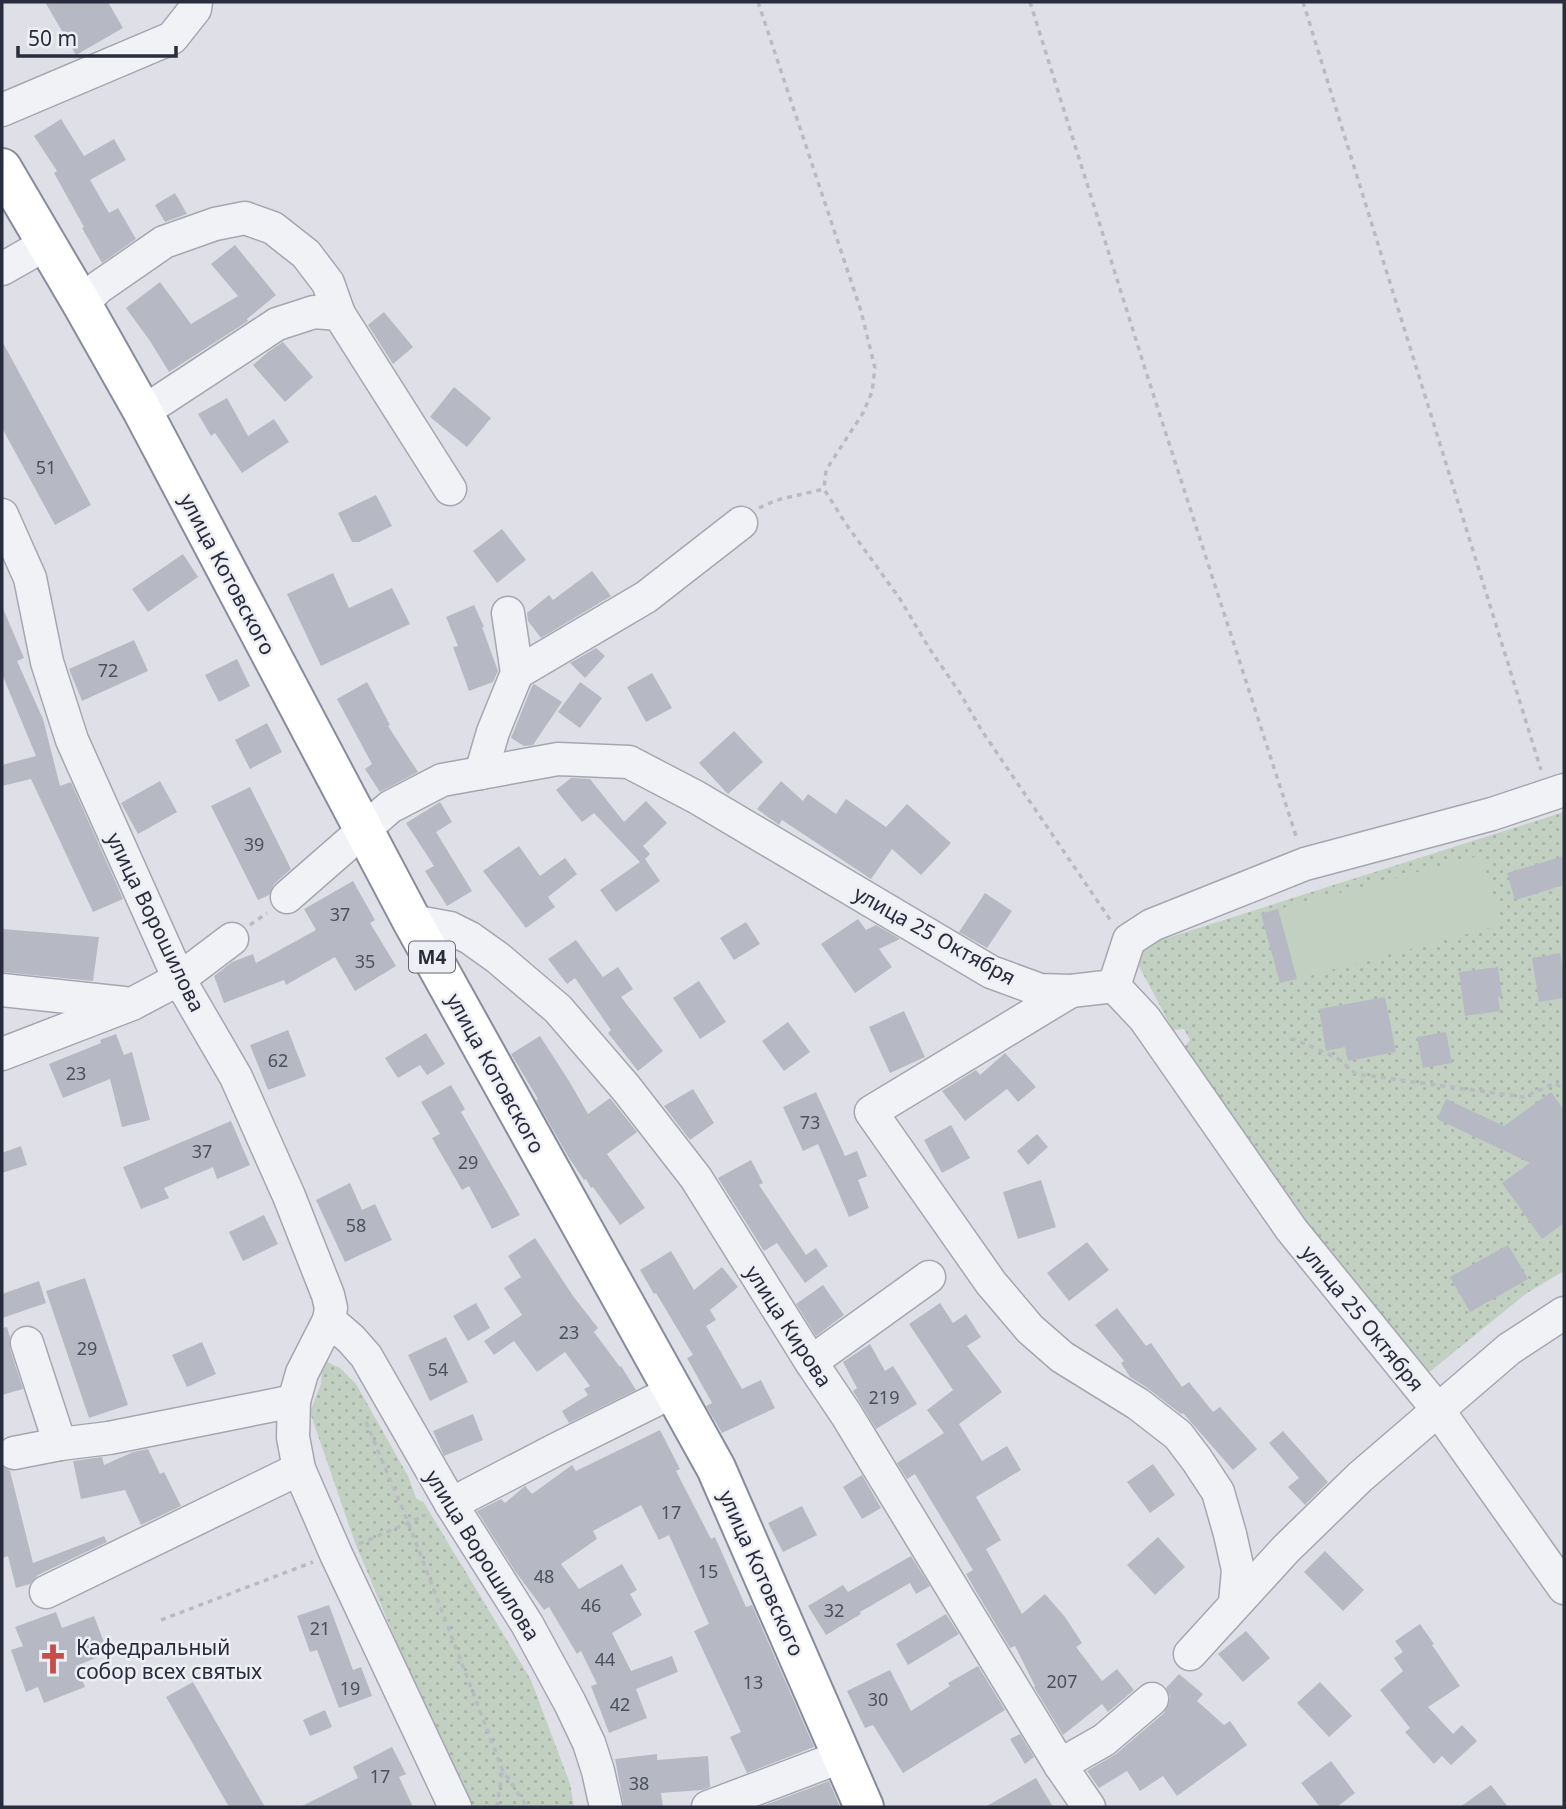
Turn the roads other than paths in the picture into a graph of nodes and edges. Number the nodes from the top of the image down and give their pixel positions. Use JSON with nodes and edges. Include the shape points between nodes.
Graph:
{"nodes":[{"id":1,"x":196,"y":2,"type":"edge"},
{"id":2,"x":2,"y":110,"type":"edge"},
{"id":3,"x":2,"y":167,"type":"edge"},
{"id":4,"x":46,"y":244,"type":"junction"},
{"id":5,"x":2,"y":269,"type":"edge"},
{"id":6,"x":82,"y":304,"type":"junction"},
{"id":7,"x":339,"y":314,"type":"junction"},
{"id":8,"x":143,"y":412,"type":"junction"},
{"id":9,"x":450,"y":489,"type":"dead end"},
{"id":10,"x":2,"y":515,"type":"edge"},
{"id":11,"x":741,"y":523,"type":"road end"},
{"id":12,"x":508,"y":613,"type":"dead end"},
{"id":13,"x":517,"y":673,"type":"junction"},
{"id":14,"x":481,"y":773,"type":"junction"},
{"id":15,"x":1556,"y":792,"type":"edge"},
{"id":16,"x":363,"y":831,"type":"junction"},
{"id":17,"x":287,"y":897,"type":"road end"},
{"id":18,"x":412,"y":921,"type":"junction"},
{"id":19,"x":232,"y":939,"type":"road end"},
{"id":20,"x":179,"y":979,"type":"junction"},
{"id":21,"x":1114,"y":986,"type":"junction"},
{"id":22,"x":2,"y":990,"type":"edge"},
{"id":23,"x":1070,"y":991,"type":"junction"},
{"id":24,"x":132,"y":1004,"type":"junction"},
{"id":25,"x":2,"y":1054,"type":"edge"},
{"id":26,"x":929,"y":1277,"type":"dead end"},
{"id":27,"x":1564,"y":1313,"type":"edge"},
{"id":28,"x":329,"y":1320,"type":"junction"},
{"id":29,"x":27,"y":1343,"type":"dead end"},
{"id":30,"x":811,"y":1362,"type":"junction"},
{"id":31,"x":672,"y":1392,"type":"junction"},
{"id":32,"x":293,"y":1401,"type":"junction"},
{"id":33,"x":1438,"y":1410,"type":"junction"},
{"id":34,"x":60,"y":1444,"type":"junction"},
{"id":35,"x":14,"y":1454,"type":"dead end"},
{"id":36,"x":299,"y":1469,"type":"junction"},
{"id":37,"x":451,"y":1504,"type":"junction"},
{"id":38,"x":1564,"y":1588,"type":"edge"},
{"id":39,"x":46,"y":1592,"type":"dead end"},
{"id":40,"x":1234,"y":1604,"type":"junction"},
{"id":41,"x":1190,"y":1654,"type":"dead end"},
{"id":42,"x":1152,"y":1699,"type":"dead end"},
{"id":43,"x":843,"y":1756,"type":"junction"},
{"id":44,"x":1060,"y":1765,"type":"junction"},
{"id":45,"x":455,"y":1807,"type":"edge"},
{"id":46,"x":607,"y":1807,"type":"edge"},
{"id":47,"x":708,"y":1807,"type":"edge"},
{"id":48,"x":864,"y":1807,"type":"edge"},
{"id":49,"x":1089,"y":1807,"type":"edge"}],
"edges":[{"from":1,"to":2,"type":"street","via":[[172,38]]},
{"from":3,"to":4,"type":"highway","name":"улица Котовского","number":"M4"},
{"from":4,"to":5,"type":"street"},
{"from":4,"to":6,"type":"highway","name":"улица Котовского","number":"M4"},
{"from":6,"to":7,"type":"street","via":[[164,242],[245,218],[273,228],[306,254],[328,283]]},
{"from":6,"to":8,"type":"highway","name":"улица Котовского","number":"M4"},
{"from":7,"to":8,"type":"street","via":[[314,312],[277,324]]},
{"from":7,"to":9,"type":"street"},
{"from":8,"to":16,"type":"highway","name":"улица Котовского","number":"M4"},
{"from":10,"to":20,"type":"street","name":"улица Ворошилова","via":[[30,578],[47,662],[72,740]]},
{"from":11,"to":13,"type":"street","via":[[646,597]]},
{"from":12,"to":13,"type":"street"},
{"from":13,"to":14,"type":"street"},
{"from":14,"to":16,"type":"street","name":"улица 25 Октября","via":[[442,780],[390,807]]},
{"from":14,"to":23,"type":"street","name":"улица 25 Октября","via":[[558,759],[629,762],[991,972],[1040,990]]},
{"from":15,"to":21,"type":"street","via":[[1492,814],[1305,864],[1152,925],[1129,940]]},
{"from":16,"to":17,"type":"street","name":"улица 25 Октября"},
{"from":16,"to":18,"type":"highway","name":"улица Котовского","number":"M4"},
{"from":18,"to":30,"type":"street","name":"улица Кирова","via":[[450,928],[470,938],[558,1009],[696,1178]]},
{"from":18,"to":31,"type":"highway","name":"улица Котовского","number":"M4"},
{"from":19,"to":20,"type":"street"},
{"from":20,"to":24,"type":"street"},
{"from":20,"to":28,"type":"street","name":"улица Ворошилова","via":[[236,1077],[289,1196],[328,1295]]},
{"from":21,"to":23,"type":"street","name":"улица 25 Октября"},
{"from":21,"to":33,"type":"street","name":"улица 25 Октября","via":[[1144,1019],[1291,1228]]},
{"from":22,"to":24,"type":"street"},
{"from":23,"to":40,"type":"street","via":[[871,1112],[991,1283],[1030,1329],[1062,1357],[1178,1435],[1198,1460],[1218,1492],[1230,1534],[1238,1570]]},
{"from":24,"to":25,"type":"street"},
{"from":26,"to":30,"type":"street"},
{"from":27,"to":33,"type":"street","via":[[1509,1349]]},
{"from":28,"to":32,"type":"street"},
{"from":28,"to":37,"type":"street","name":"улица Ворошилова","via":[[366,1356]]},
{"from":29,"to":34,"type":"street"},
{"from":30,"to":44,"type":"street","name":"улица Кирова"},
{"from":31,"to":37,"type":"street"},
{"from":31,"to":43,"type":"highway","name":"улица Котовского","number":"M4","via":[[716,1468]]},
{"from":32,"to":34,"type":"street"},
{"from":32,"to":36,"type":"street"},
{"from":33,"to":38,"type":"street","name":"улица 25 Октября"},
{"from":33,"to":40,"type":"street","via":[[1360,1477]]},
{"from":34,"to":35,"type":"street"},
{"from":36,"to":39,"type":"street"},
{"from":36,"to":45,"type":"street"},
{"from":37,"to":46,"type":"street","name":"улица Ворошилова","via":[[527,1623],[570,1703],[589,1743]]},
{"from":40,"to":41,"type":"street"},
{"from":42,"to":44,"type":"street","via":[[1104,1740]]},
{"from":43,"to":47,"type":"street"},
{"from":43,"to":48,"type":"highway","name":"улица Котовского","number":"M4"},
{"from":44,"to":49,"type":"street","name":"улица Кирова"}]}
